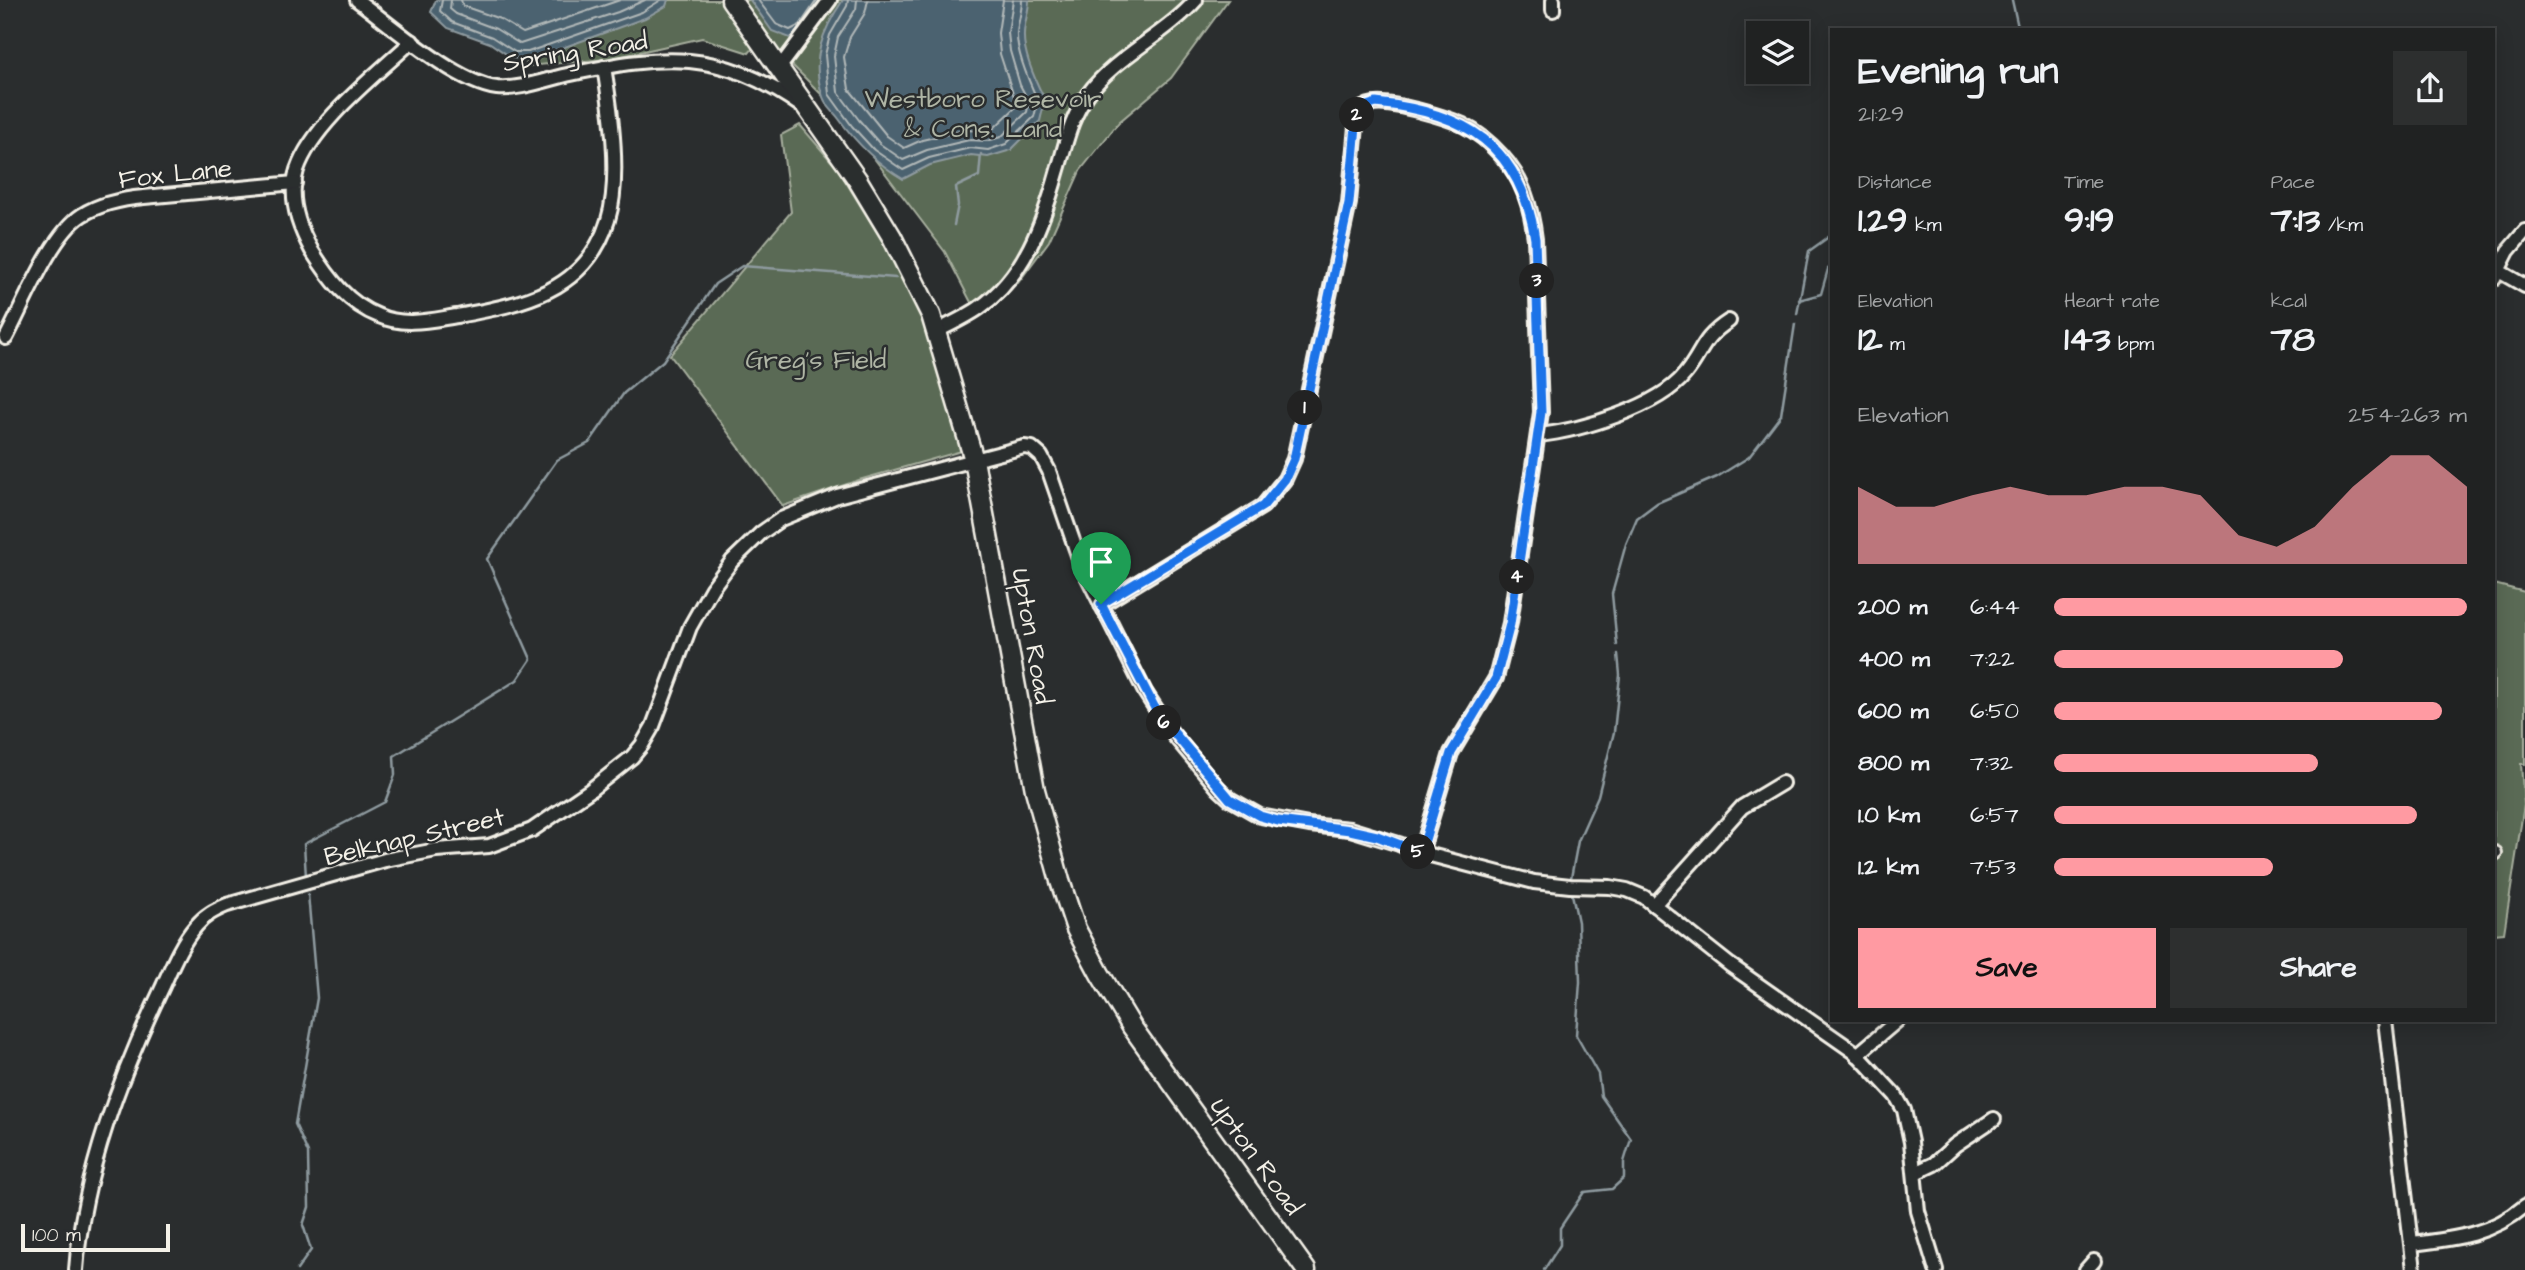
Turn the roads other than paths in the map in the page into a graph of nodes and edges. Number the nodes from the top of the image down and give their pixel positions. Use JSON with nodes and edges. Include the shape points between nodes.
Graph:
{"nodes":[{"id":1,"x":357,"y":0,"type":"edge"},
{"id":2,"x":731,"y":0,"type":"edge"},
{"id":3,"x":830,"y":0,"type":"edge"},
{"id":4,"x":1196,"y":0,"type":"edge"},
{"id":5,"x":412,"y":41,"type":"junction"},
{"id":6,"x":604,"y":67,"type":"junction"},
{"id":7,"x":780,"y":67,"type":"junction"},
{"id":8,"x":814,"y":115,"type":"junction"},
{"id":9,"x":295,"y":183,"type":"junction"},
{"id":10,"x":2525,"y":231,"type":"edge"},
{"id":11,"x":2495,"y":275,"type":"edge"},
{"id":12,"x":2525,"y":286,"type":"edge"},
{"id":13,"x":1729,"y":321,"type":"dead end"},
{"id":14,"x":937,"y":331,"type":"junction"},
{"id":15,"x":6,"y":338,"type":"dead end"},
{"id":16,"x":1538,"y":435,"type":"junction"},
{"id":17,"x":974,"y":460,"type":"junction"},
{"id":18,"x":1101,"y":604,"type":"junction"},
{"id":19,"x":1782,"y":783,"type":"dead end"},
{"id":20,"x":1421,"y":853,"type":"junction"},
{"id":21,"x":1654,"y":905,"type":"junction"},
{"id":22,"x":1896,"y":1022,"type":"edge"},
{"id":23,"x":2385,"y":1022,"type":"edge"},
{"id":24,"x":1857,"y":1055,"type":"junction"},
{"id":25,"x":1994,"y":1119,"type":"dead end"},
{"id":26,"x":1915,"y":1173,"type":"junction"},
{"id":27,"x":2525,"y":1206,"type":"edge"},
{"id":28,"x":2412,"y":1244,"type":"junction"},
{"id":29,"x":76,"y":1270,"type":"edge"},
{"id":30,"x":1306,"y":1270,"type":"edge"},
{"id":31,"x":1936,"y":1270,"type":"edge"},
{"id":32,"x":2414,"y":1270,"type":"edge"}],
"edges":[{"from":1,"to":5,"type":"street","name":"Spring Road"},
{"from":2,"to":7,"type":"main road","name":"Upton Road"},
{"from":3,"to":7,"type":"street"},
{"from":4,"to":14,"type":"street","via":[[1092,88],[1066,136],[1048,203],[1022,263],[981,307]]},
{"from":5,"to":6,"type":"street","name":"Spring Road","via":[[456,71],[497,88]]},
{"from":5,"to":9,"type":"street","via":[[317,134],[304,152]]},
{"from":6,"to":8,"type":"street","name":"Spring Road","via":[[673,59],[718,64],[760,80]]},
{"from":6,"to":9,"type":"street","via":[[614,177],[608,221],[599,242],[571,276],[533,299],[424,321],[401,323],[380,317],[343,293],[316,257],[297,217]]},
{"from":7,"to":8,"type":"main road","name":"Upton Road"},
{"from":8,"to":14,"type":"main road","name":"Upton Road","via":[[881,217]]},
{"from":9,"to":15,"type":"street","name":"Fox Lane","via":[[100,205],[80,216],[52,250]]},
{"from":10,"to":11,"type":"street"},
{"from":11,"to":12,"type":"street"},
{"from":13,"to":16,"type":"street","via":[[1703,343],[1686,373],[1666,393],[1602,420],[1562,433]]},
{"from":14,"to":17,"type":"main road","name":"Upton Road"},
{"from":16,"to":18,"type":"street","via":[[1541,386],[1535,239],[1532,213],[1516,175],[1484,139],[1463,125],[1395,105],[1363,107],[1357,115],[1349,203],[1294,459],[1285,479],[1263,506]]},
{"from":16,"to":20,"type":"street","via":[[1510,624],[1496,678],[1451,753]]},
{"from":17,"to":18,"type":"street","name":"Belknap Street","via":[[1024,447],[1041,456],[1081,564]]},
{"from":17,"to":29,"type":"street","name":"Belknap Street","via":[[807,507],[744,546],[720,575],[690,627],[642,745],[589,791],[533,830],[489,846],[385,860],[227,905],[194,927],[147,1019],[114,1106],[80,1222]]},
{"from":17,"to":30,"type":"main road","name":"Upton Road","via":[[1035,790],[1076,929],[1132,1027]]},
{"from":18,"to":20,"type":"street","name":"Belknap Street","via":[[1158,714],[1230,799],[1260,816],[1350,830]]},
{"from":19,"to":21,"type":"street","via":[[1742,807]]},
{"from":20,"to":21,"type":"street","name":"Belknap Street","via":[[1534,882],[1628,890]]},
{"from":21,"to":24,"type":"street","name":"Belknap Street"},
{"from":22,"to":24,"type":"street"},
{"from":23,"to":28,"type":"street"},
{"from":24,"to":26,"type":"street","name":"Belknap Street","via":[[1904,1110]]},
{"from":25,"to":26,"type":"street"},
{"from":26,"to":31,"type":"street","name":"Belknap Street","via":[[1918,1211]]},
{"from":27,"to":28,"type":"street","via":[[2488,1231]]},
{"from":28,"to":32,"type":"street"}]}
